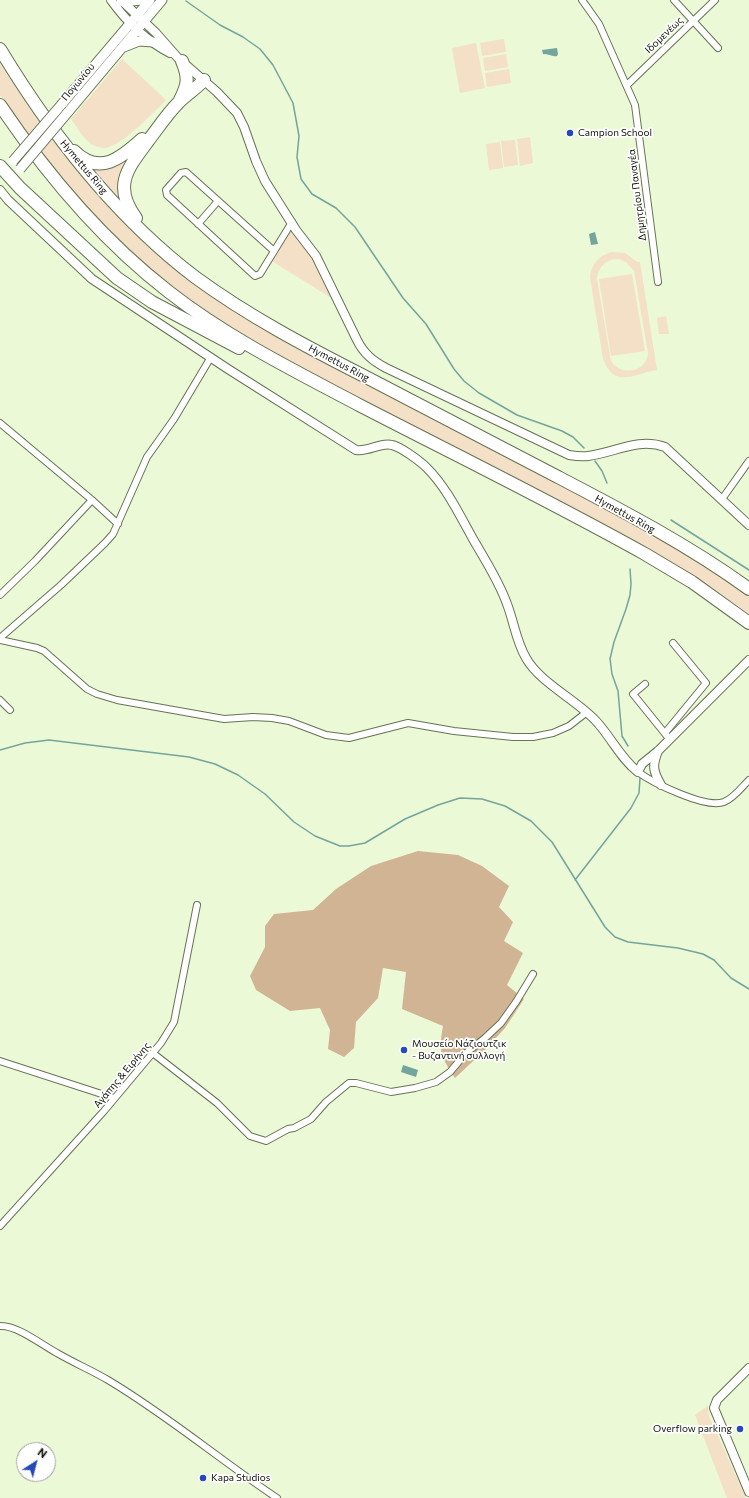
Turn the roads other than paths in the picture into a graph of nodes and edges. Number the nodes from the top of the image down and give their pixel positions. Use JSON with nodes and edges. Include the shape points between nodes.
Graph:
{"nodes":[{"id":1,"x":111,"y":0,"type":"edge"},
{"id":2,"x":141,"y":0,"type":"edge"},
{"id":3,"x":150,"y":0,"type":"edge"},
{"id":4,"x":162,"y":0,"type":"edge"},
{"id":5,"x":582,"y":0,"type":"edge"},
{"id":6,"x":674,"y":0,"type":"edge"},
{"id":7,"x":715,"y":0,"type":"edge"},
{"id":8,"x":122,"y":1,"type":"edge"},
{"id":9,"x":137,"y":15,"type":"junction"},
{"id":10,"x":693,"y":21,"type":"junction"},
{"id":11,"x":144,"y":22,"type":"junction"},
{"id":12,"x":134,"y":26,"type":"junction"},
{"id":13,"x":153,"y":42,"type":"junction"},
{"id":14,"x":718,"y":48,"type":"dead end"},
{"id":15,"x":0,"y":49,"type":"edge"},
{"id":16,"x":118,"y":51,"type":"junction"},
{"id":17,"x":180,"y":59,"type":"junction"},
{"id":18,"x":202,"y":78,"type":"junction"},
{"id":19,"x":627,"y":85,"type":"junction"},
{"id":20,"x":182,"y":97,"type":"junction"},
{"id":21,"x":0,"y":105,"type":"edge"},
{"id":22,"x":158,"y":126,"type":"junction"},
{"id":23,"x":52,"y":128,"type":"junction"},
{"id":24,"x":5,"y":172,"type":"edge"},
{"id":25,"x":0,"y":190,"type":"edge"},
{"id":26,"x":218,"y":201,"type":"junction"},
{"id":27,"x":292,"y":222,"type":"junction"},
{"id":28,"x":198,"y":224,"type":"junction"},
{"id":29,"x":161,"y":248,"type":"junction"},
{"id":30,"x":274,"y":251,"type":"junction"},
{"id":31,"x":658,"y":282,"type":"dead end"},
{"id":32,"x":211,"y":357,"type":"junction"},
{"id":33,"x":324,"y":386,"type":"junction"},
{"id":34,"x":0,"y":423,"type":"edge"},
{"id":35,"x":749,"y":461,"type":"edge"},
{"id":36,"x":722,"y":499,"type":"junction"},
{"id":37,"x":92,"y":500,"type":"junction"},
{"id":38,"x":118,"y":524,"type":"junction"},
{"id":39,"x":749,"y":525,"type":"edge"},
{"id":40,"x":749,"y":590,"type":"edge"},
{"id":41,"x":0,"y":595,"type":"edge"},
{"id":42,"x":749,"y":623,"type":"edge"},
{"id":43,"x":0,"y":639,"type":"edge"},
{"id":44,"x":673,"y":643,"type":"dead end"},
{"id":45,"x":749,"y":660,"type":"edge"},
{"id":46,"x":645,"y":684,"type":"dead end"},
{"id":47,"x":0,"y":700,"type":"edge"},
{"id":48,"x":10,"y":710,"type":"dead end"},
{"id":49,"x":586,"y":712,"type":"junction"},
{"id":50,"x":667,"y":736,"type":"junction"},
{"id":51,"x":625,"y":758,"type":"junction"},
{"id":52,"x":651,"y":760,"type":"junction"},
{"id":53,"x":638,"y":772,"type":"junction"},
{"id":54,"x":749,"y":780,"type":"edge"},
{"id":55,"x":661,"y":785,"type":"junction"},
{"id":56,"x":197,"y":905,"type":"dead end"},
{"id":57,"x":533,"y":974,"type":"dead end"},
{"id":58,"x":154,"y":1054,"type":"junction"},
{"id":59,"x":0,"y":1061,"type":"edge"},
{"id":60,"x":114,"y":1098,"type":"junction"},
{"id":61,"x":0,"y":1226,"type":"edge"},
{"id":62,"x":0,"y":1326,"type":"edge"},
{"id":63,"x":749,"y":1368,"type":"edge"},
{"id":64,"x":749,"y":1492,"type":"edge"},
{"id":65,"x":277,"y":1498,"type":"edge"}],
"edges":[{"from":1,"to":12,"type":"street"},
{"from":2,"to":8,"type":"main road"},
{"from":3,"to":9,"type":"main road","name":"Πογωνίου"},
{"from":4,"to":11,"type":"main road","name":"Πογωνίου"},
{"from":5,"to":19,"type":"street","name":"Δημητρίου Παναγέα","via":[[599,24]]},
{"from":6,"to":10,"type":"street"},
{"from":7,"to":10,"type":"street","name":"Ιδομενέως"},
{"from":8,"to":9,"type":"street"},
{"from":9,"to":11,"type":"street"},
{"from":9,"to":12,"type":"main road","name":"Πογωνίου"},
{"from":10,"to":14,"type":"street"},
{"from":10,"to":19,"type":"street","name":"Ιδομενέως"},
{"from":11,"to":12,"type":"main road","name":"Πογωνίου"},
{"from":11,"to":17,"type":"street"},
{"from":12,"to":13,"type":"street"},
{"from":12,"to":16,"type":"main road","name":"Πογωνίου"},
{"from":12,"to":24,"type":"main road","name":"Πογωνίου","bridge":true,"via":[[62,104]]},
{"from":13,"to":16,"type":"main road","via":[[137,42]]},
{"from":13,"to":17,"type":"street"},
{"from":15,"to":23,"type":"highway","name":"Hymettus Ring"},
{"from":16,"to":24,"type":"main road","name":"Πογωνίου","bridge":true,"via":[[20,169]]},
{"from":17,"to":18,"type":"street"},
{"from":17,"to":20,"type":"highway","via":[[187,80]]},
{"from":18,"to":20,"type":"highway","via":[[190,83]]},
{"from":18,"to":27,"type":"street","via":[[241,119],[262,175],[276,201]]},
{"from":19,"to":31,"type":"street","name":"Δημητρίου Παναγέα","via":[[636,105]]},
{"from":20,"to":22,"type":"highway"},
{"from":21,"to":33,"type":"highway","via":[[65,192],[105,235],[148,275],[232,336]]},
{"from":22,"to":23,"type":"highway","via":[[119,158],[108,163],[94,162],[82,157]]},
{"from":22,"to":29,"type":"highway","via":[[129,167],[124,188],[132,212]]},
{"from":23,"to":29,"type":"highway","name":"Hymettus Ring","via":[[88,173]]},
{"from":24,"to":33,"type":"highway","via":[[101,264],[134,291],[170,313],[229,343],[288,372]]},
{"from":25,"to":32,"type":"street","via":[[92,279]]},
{"from":26,"to":28,"type":"street"},
{"from":26,"to":28,"type":"street","via":[[186,172],[181,173],[167,189],[167,195]]},
{"from":26,"to":30,"type":"street"},
{"from":27,"to":30,"type":"street"},
{"from":27,"to":36,"type":"street","via":[[316,256],[362,348],[376,362],[569,455],[588,456],[643,443],[665,447]]},
{"from":28,"to":30,"type":"street","via":[[255,276],[260,274]]},
{"from":29,"to":40,"type":"highway","name":"Hymettus Ring","via":[[194,276],[284,334],[621,511],[684,547]]},
{"from":32,"to":38,"type":"street","via":[[174,419],[147,457]]},
{"from":32,"to":49,"type":"street","via":[[356,450],[363,451],[385,444],[393,445],[427,468],[445,491],[501,587],[519,646],[527,660],[541,676]]},
{"from":33,"to":42,"type":"highway","via":[[645,554],[692,582]]},
{"from":34,"to":37,"type":"street"},
{"from":35,"to":36,"type":"street"},
{"from":36,"to":39,"type":"street"},
{"from":37,"to":38,"type":"street"},
{"from":37,"to":41,"type":"street"},
{"from":38,"to":43,"type":"street","via":[[105,543]]},
{"from":43,"to":49,"type":"street","via":[[44,651],[86,689],[117,700],[224,719],[272,718],[326,735],[349,738],[408,723],[506,737],[533,737],[553,733],[569,726]]},
{"from":44,"to":50,"type":"street","via":[[706,683]]},
{"from":45,"to":50,"type":"street"},
{"from":46,"to":50,"type":"street","via":[[633,694]]},
{"from":47,"to":48,"type":"street"},
{"from":49,"to":51,"type":"street"},
{"from":50,"to":52,"type":"street"},
{"from":51,"to":52,"type":"street","via":[[634,761]]},
{"from":51,"to":53,"type":"street"},
{"from":52,"to":53,"type":"street","via":[[642,764]]},
{"from":52,"to":55,"type":"street"},
{"from":53,"to":55,"type":"street"},
{"from":54,"to":55,"type":"street","via":[[731,798],[718,804]]},
{"from":56,"to":58,"type":"street","name":"Αγάπης & Ειρήνης","via":[[174,1022]]},
{"from":57,"to":58,"type":"street","via":[[500,1023],[466,1053],[450,1072],[436,1082],[391,1092],[349,1083],[326,1102],[311,1119],[266,1141],[250,1136],[217,1103]]},
{"from":58,"to":60,"type":"street","name":"Αγάπης & Ειρήνης"},
{"from":59,"to":60,"type":"street"},
{"from":60,"to":61,"type":"street","name":"Αγάπης & Ειρήνης"},
{"from":62,"to":65,"type":"street","via":[[16,1330],[107,1380]]},
{"from":63,"to":64,"type":"street","via":[[717,1400],[714,1408]]}]}
